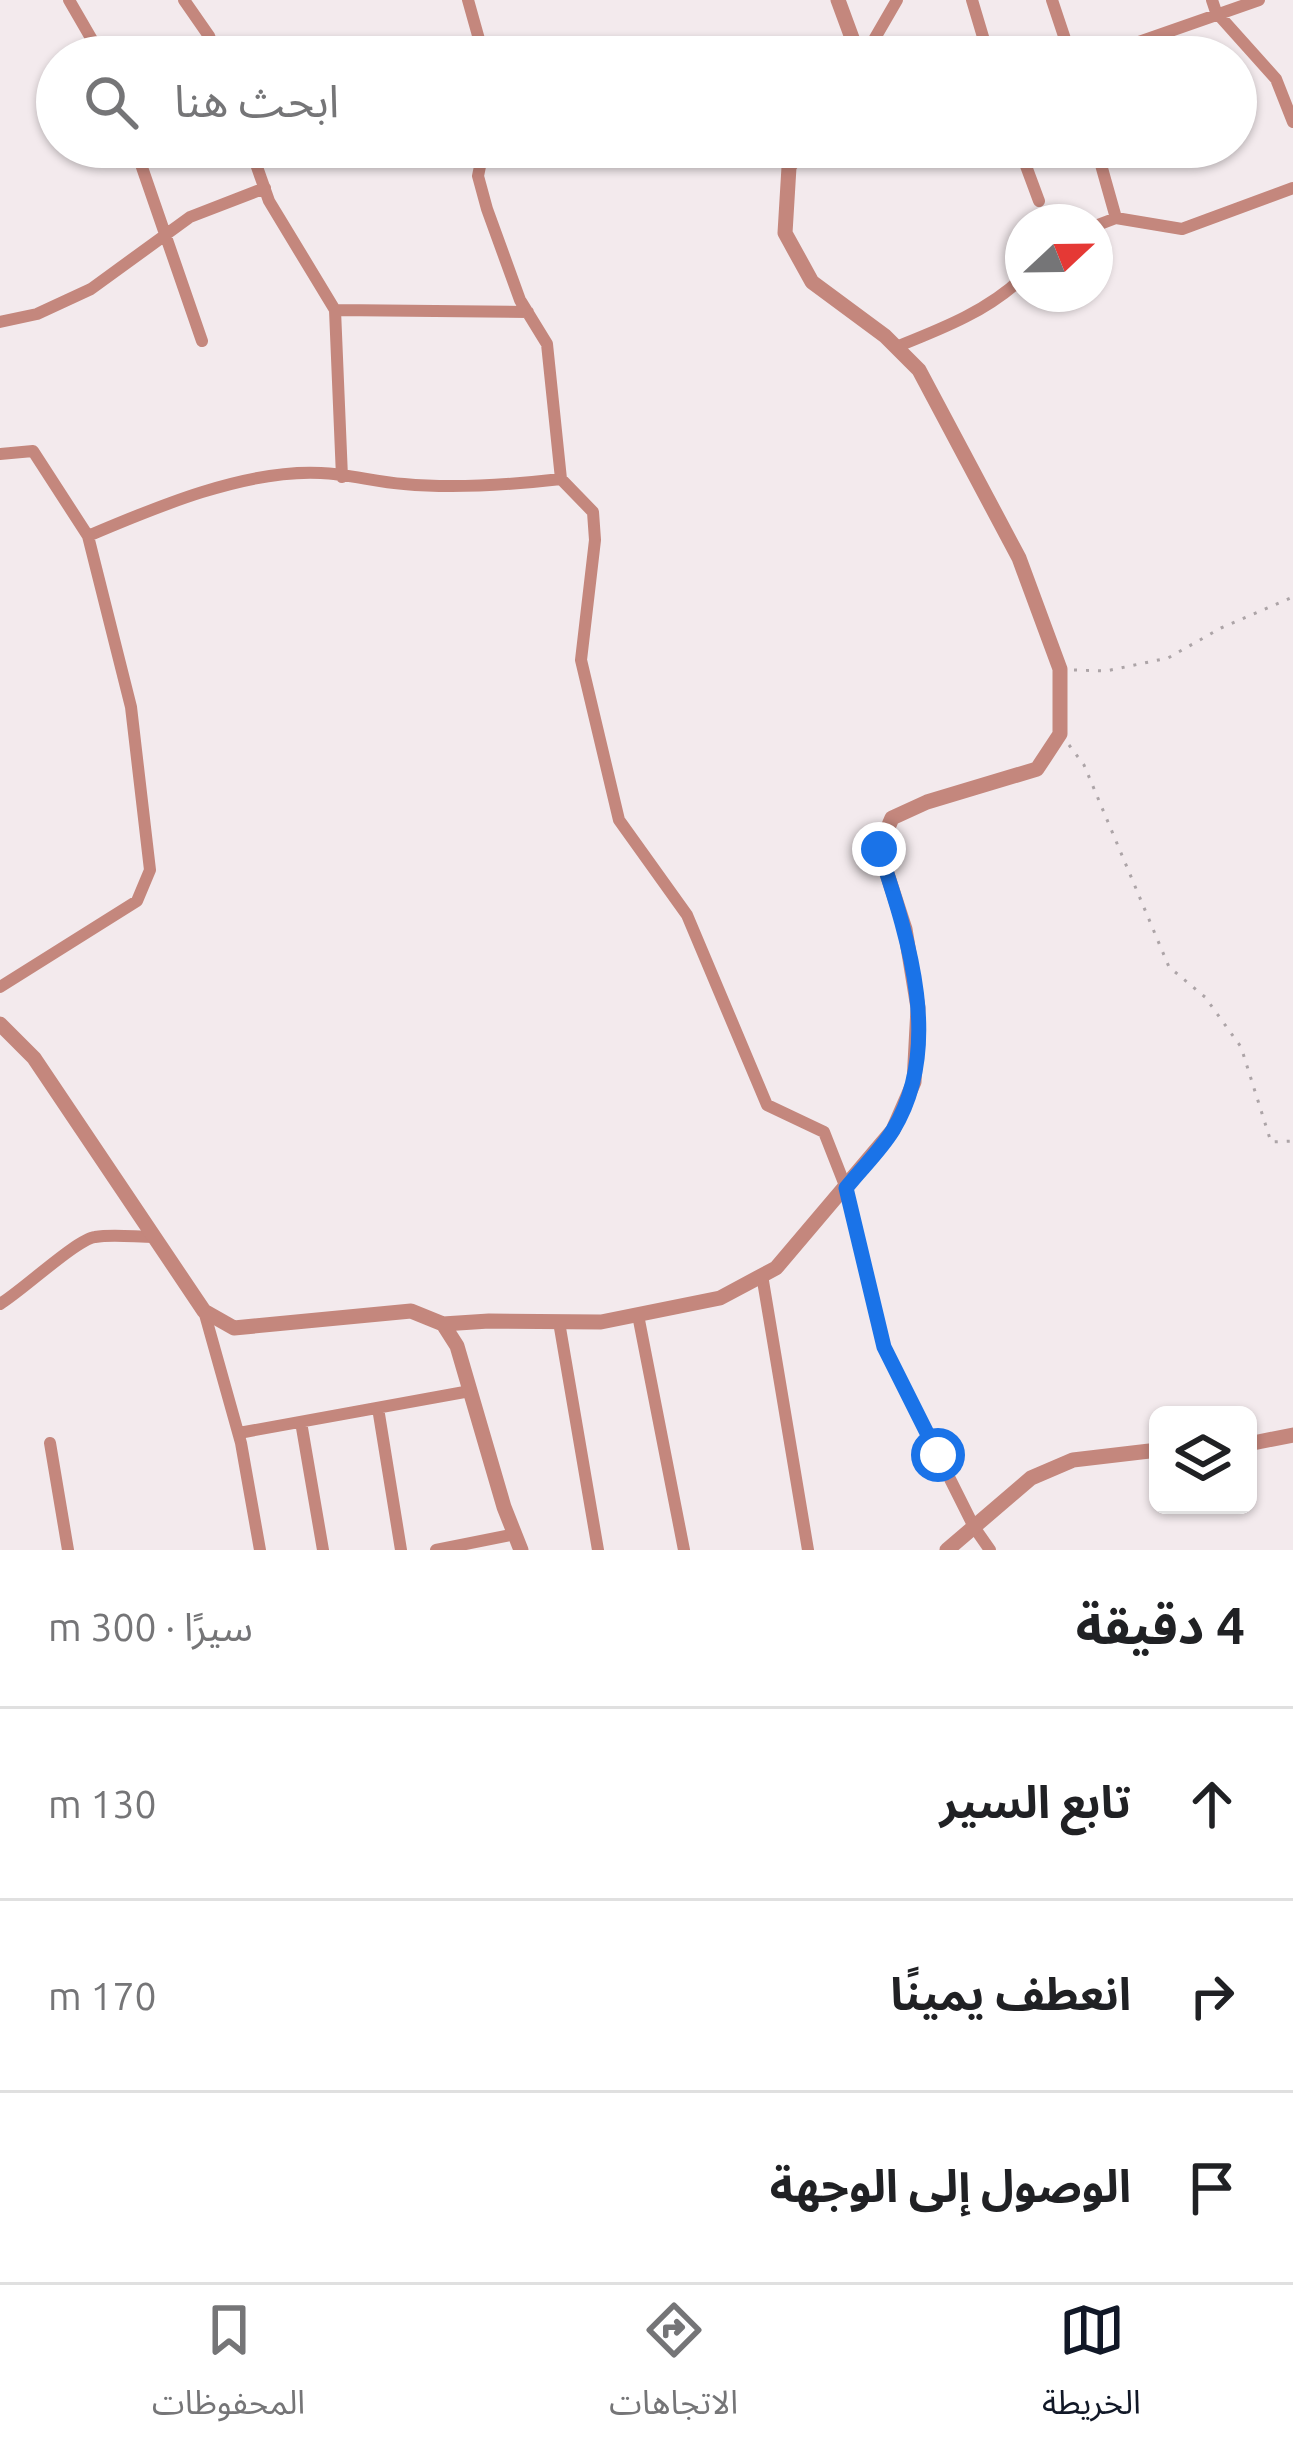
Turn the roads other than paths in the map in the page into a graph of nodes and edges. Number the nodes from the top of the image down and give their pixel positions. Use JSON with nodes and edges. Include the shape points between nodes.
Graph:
{"nodes":[{"id":1,"x":70,"y":0,"type":"edge"},
{"id":2,"x":184,"y":0,"type":"edge"},
{"id":3,"x":467,"y":0,"type":"edge"},
{"id":4,"x":838,"y":0,"type":"edge"},
{"id":5,"x":897,"y":0,"type":"edge"},
{"id":6,"x":972,"y":0,"type":"edge"},
{"id":7,"x":1052,"y":0,"type":"edge"},
{"id":8,"x":1259,"y":0,"type":"edge"},
{"id":9,"x":1214,"y":6,"type":"edge"},
{"id":10,"x":90,"y":36,"type":"edge"},
{"id":11,"x":209,"y":36,"type":"edge"},
{"id":12,"x":478,"y":36,"type":"edge"},
{"id":13,"x":853,"y":36,"type":"edge"},
{"id":14,"x":874,"y":36,"type":"edge"},
{"id":15,"x":983,"y":36,"type":"edge"},
{"id":16,"x":1064,"y":36,"type":"edge"},
{"id":17,"x":1145,"y":36,"type":"edge"},
{"id":18,"x":1239,"y":36,"type":"edge"},
{"id":19,"x":1257,"y":57,"type":"edge"},
{"id":20,"x":1293,"y":122,"type":"edge"},
{"id":21,"x":142,"y":168,"type":"edge"},
{"id":22,"x":258,"y":168,"type":"edge"},
{"id":23,"x":480,"y":168,"type":"edge"},
{"id":24,"x":789,"y":168,"type":"edge"},
{"id":25,"x":1027,"y":168,"type":"edge"},
{"id":26,"x":1102,"y":168,"type":"edge"},
{"id":27,"x":265,"y":188,"type":"junction"},
{"id":28,"x":1293,"y":188,"type":"edge"},
{"id":29,"x":1039,"y":202,"type":"dead end"},
{"id":30,"x":1116,"y":218,"type":"junction"},
{"id":31,"x":1113,"y":219,"type":"edge"},
{"id":32,"x":165,"y":234,"type":"junction"},
{"id":33,"x":1005,"y":293,"type":"edge"},
{"id":34,"x":334,"y":310,"type":"junction"},
{"id":35,"x":528,"y":312,"type":"junction"},
{"id":36,"x":0,"y":322,"type":"edge"},
{"id":37,"x":202,"y":341,"type":"dead end"},
{"id":38,"x":896,"y":347,"type":"junction"},
{"id":39,"x":0,"y":454,"type":"edge"},
{"id":40,"x":343,"y":477,"type":"junction"},
{"id":41,"x":562,"y":479,"type":"junction"},
{"id":42,"x":88,"y":536,"type":"junction"},
{"id":43,"x":0,"y":987,"type":"edge"},
{"id":44,"x":0,"y":1024,"type":"edge"},
{"id":45,"x":846,"y":1188,"type":"junction"},
{"id":46,"x":154,"y":1238,"type":"junction"},
{"id":47,"x":762,"y":1275,"type":"junction"},
{"id":48,"x":0,"y":1304,"type":"edge"},
{"id":49,"x":204,"y":1311,"type":"junction"},
{"id":50,"x":638,"y":1315,"type":"junction"},
{"id":51,"x":559,"y":1322,"type":"junction"},
{"id":52,"x":443,"y":1324,"type":"junction"},
{"id":53,"x":470,"y":1391,"type":"junction"},
{"id":54,"x":378,"y":1408,"type":"junction"},
{"id":55,"x":301,"y":1422,"type":"junction"},
{"id":56,"x":239,"y":1433,"type":"junction"},
{"id":57,"x":1293,"y":1435,"type":"edge"},
{"id":58,"x":1257,"y":1442,"type":"edge"},
{"id":59,"x":50,"y":1443,"type":"dead end"},
{"id":60,"x":1149,"y":1451,"type":"edge"},
{"id":61,"x":974,"y":1527,"type":"junction"},
{"id":62,"x":518,"y":1542,"type":"edge"},
{"id":63,"x":454,"y":1548,"type":"edge"},
{"id":64,"x":68,"y":1550,"type":"edge"},
{"id":65,"x":260,"y":1550,"type":"edge"},
{"id":66,"x":323,"y":1550,"type":"edge"},
{"id":67,"x":401,"y":1550,"type":"edge"},
{"id":68,"x":436,"y":1550,"type":"edge"},
{"id":69,"x":598,"y":1550,"type":"edge"},
{"id":70,"x":684,"y":1550,"type":"edge"},
{"id":71,"x":808,"y":1550,"type":"edge"},
{"id":72,"x":947,"y":1550,"type":"edge"},
{"id":73,"x":990,"y":1550,"type":"edge"}],
"edges":[{"from":1,"to":10,"type":"street"},
{"from":2,"to":11,"type":"street"},
{"from":3,"to":12,"type":"street"},
{"from":4,"to":13,"type":"street"},
{"from":5,"to":14,"type":"street"},
{"from":6,"to":15,"type":"street"},
{"from":7,"to":16,"type":"street"},
{"from":8,"to":9,"type":"street"},
{"from":9,"to":17,"type":"street"},
{"from":9,"to":18,"type":"street"},
{"from":19,"to":20,"type":"street"},
{"from":21,"to":32,"type":"street"},
{"from":22,"to":27,"type":"street"},
{"from":23,"to":35,"type":"street","via":[[505,263]]},
{"from":24,"to":38,"type":"street","via":[[785,232],[812,282]]},
{"from":25,"to":29,"type":"street"},
{"from":26,"to":30,"type":"street"},
{"from":27,"to":32,"type":"street"},
{"from":27,"to":34,"type":"street"},
{"from":28,"to":30,"type":"street","via":[[1182,229]]},
{"from":30,"to":31,"type":"street"},
{"from":32,"to":36,"type":"street","via":[[91,289]]},
{"from":32,"to":37,"type":"street"},
{"from":33,"to":38,"type":"street"},
{"from":34,"to":35,"type":"street"},
{"from":34,"to":40,"type":"street"},
{"from":35,"to":41,"type":"street","via":[[547,344]]},
{"from":38,"to":45,"type":"street","via":[[919,370],[1018,558],[1060,669],[1060,734],[1037,769],[892,818],[879,849],[918,1007],[914,1082],[893,1130]]},
{"from":39,"to":42,"type":"street","via":[[33,451]]},
{"from":40,"to":41,"type":"street","via":[[502,486]]},
{"from":40,"to":42,"type":"street","via":[[256,480],[162,504]]},
{"from":41,"to":45,"type":"street","via":[[592,512],[581,660],[620,820],[687,915],[767,1106],[824,1132]]},
{"from":42,"to":43,"type":"street","via":[[130,707],[150,870],[137,901]]},
{"from":44,"to":46,"type":"street","via":[[34,1058]]},
{"from":45,"to":47,"type":"street"},
{"from":45,"to":61,"type":"street","via":[[884,1347]]},
{"from":46,"to":48,"type":"street","via":[[92,1237]]},
{"from":46,"to":49,"type":"street"},
{"from":47,"to":50,"type":"street","via":[[720,1298]]},
{"from":47,"to":71,"type":"street"},
{"from":49,"to":52,"type":"street","via":[[234,1328],[411,1311]]},
{"from":49,"to":56,"type":"street"},
{"from":50,"to":51,"type":"street"},
{"from":50,"to":70,"type":"street"},
{"from":51,"to":52,"type":"street"},
{"from":51,"to":69,"type":"street"},
{"from":52,"to":53,"type":"street"},
{"from":53,"to":54,"type":"street"},
{"from":53,"to":62,"type":"street"},
{"from":54,"to":55,"type":"street"},
{"from":54,"to":67,"type":"street"},
{"from":55,"to":56,"type":"street"},
{"from":55,"to":66,"type":"street"},
{"from":56,"to":65,"type":"street"},
{"from":57,"to":58,"type":"street"},
{"from":59,"to":64,"type":"street"},
{"from":60,"to":61,"type":"street","via":[[1073,1460],[1031,1478]]},
{"from":61,"to":72,"type":"street"},
{"from":61,"to":73,"type":"street"},
{"from":62,"to":63,"type":"street"},
{"from":63,"to":68,"type":"street"}]}
